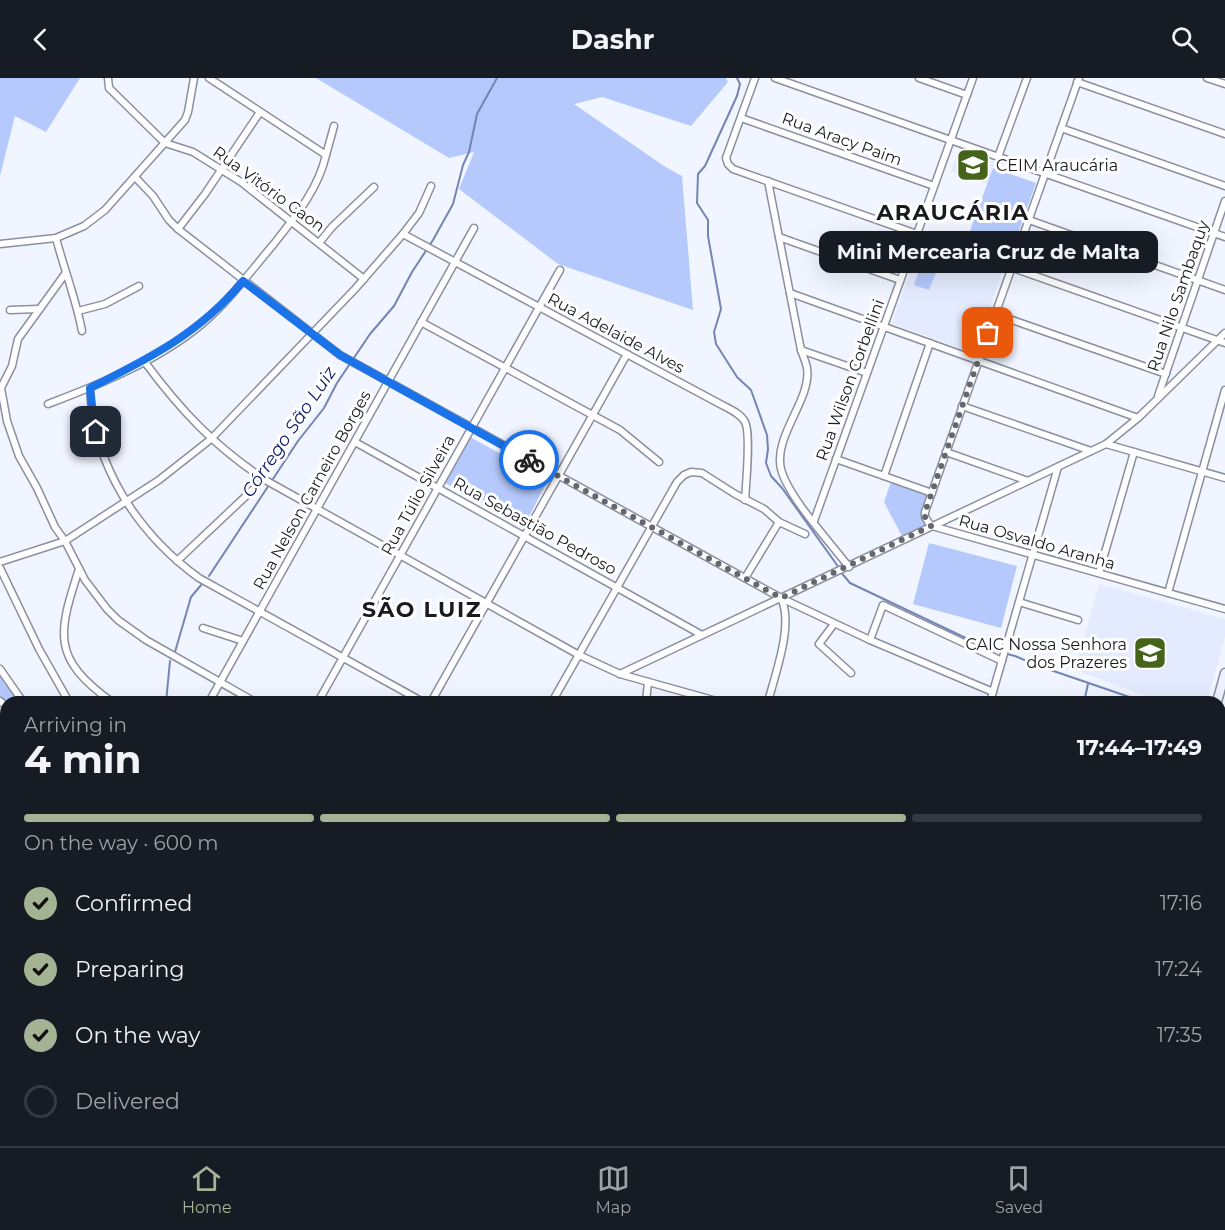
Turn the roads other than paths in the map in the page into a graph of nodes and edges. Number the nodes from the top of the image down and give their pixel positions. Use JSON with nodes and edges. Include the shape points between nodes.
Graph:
{"nodes":[{"id":1,"x":108,"y":78,"type":"edge"},
{"id":2,"x":194,"y":78,"type":"edge"},
{"id":3,"x":209,"y":78,"type":"edge"},
{"id":4,"x":755,"y":78,"type":"edge"},
{"id":5,"x":775,"y":78,"type":"edge"},
{"id":6,"x":919,"y":78,"type":"edge"},
{"id":7,"x":973,"y":78,"type":"edge"},
{"id":8,"x":1027,"y":78,"type":"edge"},
{"id":9,"x":1207,"y":78,"type":"edge"},
{"id":10,"x":1078,"y":80,"type":"edge"},
{"id":11,"x":1225,"y":84,"type":"edge"},
{"id":12,"x":967,"y":95,"type":"junction"},
{"id":13,"x":260,"y":112,"type":"junction"},
{"id":14,"x":741,"y":118,"type":"junction"},
{"id":15,"x":334,"y":126,"type":"dead end"},
{"id":16,"x":1061,"y":128,"type":"junction"},
{"id":17,"x":1225,"y":134,"type":"edge"},
{"id":18,"x":951,"y":140,"type":"junction"},
{"id":19,"x":165,"y":143,"type":"junction"},
{"id":20,"x":326,"y":155,"type":"junction"},
{"id":21,"x":998,"y":157,"type":"junction"},
{"id":22,"x":222,"y":169,"type":"junction"},
{"id":23,"x":1045,"y":174,"type":"junction"},
{"id":24,"x":135,"y":177,"type":"junction"},
{"id":25,"x":768,"y":181,"type":"junction"},
{"id":26,"x":431,"y":186,"type":"dead end"},
{"id":27,"x":934,"y":186,"type":"junction"},
{"id":28,"x":1225,"y":186,"type":"edge"},
{"id":29,"x":374,"y":187,"type":"dead end"},
{"id":30,"x":1225,"y":201,"type":"edge"},
{"id":31,"x":1029,"y":220,"type":"junction"},
{"id":32,"x":292,"y":221,"type":"junction"},
{"id":33,"x":474,"y":228,"type":"dead end"},
{"id":34,"x":178,"y":230,"type":"junction"},
{"id":35,"x":1214,"y":233,"type":"junction"},
{"id":36,"x":403,"y":234,"type":"junction"},
{"id":37,"x":917,"y":234,"type":"junction"},
{"id":38,"x":779,"y":237,"type":"junction"},
{"id":39,"x":1225,"y":237,"type":"edge"},
{"id":40,"x":56,"y":238,"type":"junction"},
{"id":41,"x":320,"y":243,"type":"junction"},
{"id":42,"x":0,"y":244,"type":"edge"},
{"id":43,"x":455,"y":262,"type":"junction"},
{"id":44,"x":1012,"y":268,"type":"junction"},
{"id":45,"x":560,"y":270,"type":"dead end"},
{"id":46,"x":65,"y":274,"type":"junction"},
{"id":47,"x":364,"y":279,"type":"junction"},
{"id":48,"x":900,"y":280,"type":"junction"},
{"id":49,"x":1198,"y":280,"type":"junction"},
{"id":50,"x":243,"y":281,"type":"junction"},
{"id":51,"x":139,"y":286,"type":"dead end"},
{"id":52,"x":1225,"y":290,"type":"edge"},
{"id":53,"x":790,"y":293,"type":"junction"},
{"id":54,"x":539,"y":307,"type":"junction"},
{"id":55,"x":39,"y":309,"type":"junction"},
{"id":56,"x":10,"y":310,"type":"dead end"},
{"id":57,"x":78,"y":311,"type":"junction"},
{"id":58,"x":995,"y":314,"type":"junction"},
{"id":59,"x":422,"y":322,"type":"junction"},
{"id":60,"x":884,"y":327,"type":"junction"},
{"id":61,"x":1181,"y":328,"type":"junction"},
{"id":62,"x":82,"y":331,"type":"dead end"},
{"id":63,"x":1225,"y":333,"type":"edge"},
{"id":64,"x":312,"y":334,"type":"junction"},
{"id":65,"x":1217,"y":341,"type":"junction"},
{"id":66,"x":1225,"y":343,"type":"edge"},
{"id":67,"x":930,"y":344,"type":"junction"},
{"id":68,"x":801,"y":350,"type":"junction"},
{"id":69,"x":627,"y":354,"type":"junction"},
{"id":70,"x":144,"y":361,"type":"junction"},
{"id":71,"x":979,"y":361,"type":"junction"},
{"id":72,"x":505,"y":368,"type":"junction"},
{"id":73,"x":867,"y":373,"type":"junction"},
{"id":74,"x":1166,"y":374,"type":"junction"},
{"id":75,"x":388,"y":382,"type":"junction"},
{"id":76,"x":0,"y":388,"type":"edge"},
{"id":77,"x":90,"y":388,"type":"junction"},
{"id":78,"x":1225,"y":390,"type":"edge"},
{"id":79,"x":1157,"y":399,"type":"junction"},
{"id":80,"x":48,"y":404,"type":"dead end"},
{"id":81,"x":962,"y":406,"type":"junction"},
{"id":82,"x":592,"y":415,"type":"junction"},
{"id":83,"x":1138,"y":418,"type":"junction"},
{"id":84,"x":471,"y":428,"type":"junction"},
{"id":85,"x":211,"y":439,"type":"junction"},
{"id":86,"x":355,"y":442,"type":"junction"},
{"id":87,"x":1106,"y":444,"type":"junction"},
{"id":88,"x":1091,"y":451,"type":"junction"},
{"id":89,"x":946,"y":452,"type":"junction"},
{"id":90,"x":1134,"y":452,"type":"junction"},
{"id":91,"x":836,"y":459,"type":"junction"},
{"id":92,"x":659,"y":462,"type":"dead end"},
{"id":93,"x":1058,"y":467,"type":"junction"},
{"id":94,"x":1202,"y":471,"type":"junction"},
{"id":95,"x":558,"y":476,"type":"junction"},
{"id":96,"x":884,"y":476,"type":"junction"},
{"id":97,"x":1225,"y":478,"type":"edge"},
{"id":98,"x":266,"y":480,"type":"junction"},
{"id":99,"x":1028,"y":482,"type":"junction"},
{"id":100,"x":438,"y":488,"type":"junction"},
{"id":101,"x":932,"y":493,"type":"junction"},
{"id":102,"x":745,"y":500,"type":"junction"},
{"id":103,"x":126,"y":502,"type":"junction"},
{"id":104,"x":317,"y":509,"type":"junction"},
{"id":105,"x":779,"y":522,"type":"junction"},
{"id":106,"x":814,"y":522,"type":"junction"},
{"id":107,"x":931,"y":526,"type":"junction"},
{"id":108,"x":652,"y":527,"type":"junction"},
{"id":109,"x":805,"y":534,"type":"dead end"},
{"id":110,"x":525,"y":536,"type":"junction"},
{"id":111,"x":65,"y":541,"type":"junction"},
{"id":112,"x":400,"y":555,"type":"junction"},
{"id":113,"x":1033,"y":555,"type":"junction"},
{"id":114,"x":177,"y":561,"type":"junction"},
{"id":115,"x":0,"y":562,"type":"edge"},
{"id":116,"x":0,"y":568,"type":"edge"},
{"id":117,"x":847,"y":568,"type":"junction"},
{"id":118,"x":79,"y":569,"type":"junction"},
{"id":119,"x":1099,"y":573,"type":"junction"},
{"id":120,"x":745,"y":578,"type":"junction"},
{"id":121,"x":618,"y":586,"type":"junction"},
{"id":122,"x":1168,"y":593,"type":"junction"},
{"id":123,"x":781,"y":598,"type":"junction"},
{"id":124,"x":1019,"y":602,"type":"junction"},
{"id":125,"x":487,"y":603,"type":"junction"},
{"id":126,"x":1225,"y":609,"type":"edge"},
{"id":127,"x":260,"y":611,"type":"junction"},
{"id":128,"x":1078,"y":620,"type":"dead end"},
{"id":129,"x":834,"y":624,"type":"junction"},
{"id":130,"x":203,"y":628,"type":"dead end"},
{"id":131,"x":702,"y":635,"type":"junction"},
{"id":132,"x":870,"y":640,"type":"junction"},
{"id":133,"x":243,"y":641,"type":"junction"},
{"id":134,"x":579,"y":655,"type":"junction"},
{"id":135,"x":343,"y":657,"type":"junction"},
{"id":136,"x":1003,"y":659,"type":"junction"},
{"id":137,"x":0,"y":669,"type":"edge"},
{"id":138,"x":851,"y":673,"type":"dead end"},
{"id":139,"x":1225,"y":673,"type":"edge"},
{"id":140,"x":620,"y":674,"type":"junction"},
{"id":141,"x":220,"y":682,"type":"junction"},
{"id":142,"x":648,"y":682,"type":"junction"},
{"id":143,"x":993,"y":692,"type":"junction"},
{"id":144,"x":19,"y":696,"type":"edge"},
{"id":145,"x":66,"y":696,"type":"edge"},
{"id":146,"x":105,"y":696,"type":"edge"},
{"id":147,"x":212,"y":696,"type":"edge"},
{"id":148,"x":244,"y":696,"type":"edge"},
{"id":149,"x":321,"y":696,"type":"edge"},
{"id":150,"x":412,"y":696,"type":"edge"},
{"id":151,"x":434,"y":696,"type":"edge"},
{"id":152,"x":555,"y":696,"type":"edge"},
{"id":153,"x":647,"y":696,"type":"edge"},
{"id":154,"x":698,"y":696,"type":"edge"},
{"id":155,"x":769,"y":696,"type":"edge"},
{"id":156,"x":992,"y":696,"type":"edge"},
{"id":157,"x":1219,"y":696,"type":"edge"}],
"edges":[{"from":1,"to":19,"type":"street","name":"Rua Vitório Caon","via":[[109,88]]},
{"from":2,"to":19,"type":"street","via":[[185,120]]},
{"from":3,"to":13,"type":"street"},
{"from":4,"to":14,"type":"street"},
{"from":5,"to":18,"type":"street"},
{"from":6,"to":12,"type":"street"},
{"from":7,"to":12,"type":"street","name":"Rua Wilson Corbellini"},
{"from":8,"to":21,"type":"street"},
{"from":9,"to":11,"type":"street"},
{"from":10,"to":16,"type":"street"},
{"from":10,"to":17,"type":"street"},
{"from":12,"to":18,"type":"street","name":"Rua Wilson Corbellini"},
{"from":13,"to":20,"type":"street"},
{"from":13,"to":22,"type":"street"},
{"from":14,"to":25,"type":"street","via":[[726,158],[728,164]]},
{"from":14,"to":27,"type":"street","name":"Rua Aracy Paim"},
{"from":15,"to":20,"type":"street"},
{"from":16,"to":23,"type":"street"},
{"from":16,"to":28,"type":"street"},
{"from":18,"to":21,"type":"street"},
{"from":18,"to":27,"type":"street","name":"Rua Wilson Corbellini"},
{"from":19,"to":22,"type":"street","name":"Rua Vitório Caon","via":[[193,152]]},
{"from":19,"to":24,"type":"street"},
{"from":20,"to":32,"type":"street","via":[[319,179]]},
{"from":21,"to":23,"type":"street"},
{"from":22,"to":32,"type":"street","name":"Rua Vitório Caon"},
{"from":22,"to":34,"type":"street"},
{"from":23,"to":31,"type":"street"},
{"from":23,"to":35,"type":"street"},
{"from":24,"to":34,"type":"street"},
{"from":24,"to":40,"type":"street","via":[[95,218]]},
{"from":25,"to":37,"type":"street"},
{"from":25,"to":38,"type":"street"},
{"from":26,"to":36,"type":"street","via":[[419,213]]},
{"from":27,"to":37,"type":"street","name":"Rua Wilson Corbellini"},
{"from":29,"to":41,"type":"street"},
{"from":30,"to":35,"type":"street","name":"Rua Nilo Sambaquy"},
{"from":31,"to":44,"type":"street"},
{"from":31,"to":49,"type":"street"},
{"from":32,"to":41,"type":"street","name":"Rua Vitório Caon"},
{"from":32,"to":50,"type":"street"},
{"from":33,"to":43,"type":"street","name":"Rua Nelson Carneiro Borges"},
{"from":34,"to":50,"type":"street"},
{"from":35,"to":39,"type":"street"},
{"from":35,"to":49,"type":"street","name":"Rua Nilo Sambaquy"},
{"from":36,"to":43,"type":"street","name":"Rua Adelaide Alves"},
{"from":36,"to":47,"type":"street"},
{"from":37,"to":44,"type":"street"},
{"from":37,"to":48,"type":"street","name":"Rua Wilson Corbellini"},
{"from":38,"to":48,"type":"street"},
{"from":38,"to":53,"type":"street"},
{"from":40,"to":42,"type":"street"},
{"from":40,"to":46,"type":"street"},
{"from":41,"to":47,"type":"street","name":"Rua Vitório Caon"},
{"from":43,"to":54,"type":"street","name":"Rua Adelaide Alves"},
{"from":43,"to":59,"type":"street","name":"Rua Nelson Carneiro Borges"},
{"from":44,"to":58,"type":"street"},
{"from":44,"to":61,"type":"street"},
{"from":45,"to":54,"type":"street","name":"Rua Túlio Silveira"},
{"from":46,"to":55,"type":"street"},
{"from":46,"to":57,"type":"street"},
{"from":47,"to":64,"type":"street"},
{"from":48,"to":60,"type":"street","name":"Rua Wilson Corbellini"},
{"from":49,"to":52,"type":"street"},
{"from":49,"to":61,"type":"street","name":"Rua Nilo Sambaquy"},
{"from":50,"to":64,"type":"street"},
{"from":50,"to":70,"type":"street","via":[[201,324]]},
{"from":51,"to":57,"type":"street","via":[[105,304]]},
{"from":53,"to":60,"type":"street"},
{"from":53,"to":68,"type":"street"},
{"from":54,"to":69,"type":"street","name":"Rua Adelaide Alves"},
{"from":54,"to":72,"type":"street","name":"Rua Túlio Silveira"},
{"from":55,"to":56,"type":"street"},
{"from":55,"to":76,"type":"street","via":[[20,336],[12,366]]},
{"from":57,"to":62,"type":"street"},
{"from":58,"to":71,"type":"street"},
{"from":58,"to":74,"type":"street"},
{"from":59,"to":72,"type":"street"},
{"from":59,"to":75,"type":"street","name":"Rua Nelson Carneiro Borges"},
{"from":60,"to":67,"type":"street"},
{"from":60,"to":73,"type":"street","name":"Rua Wilson Corbellini"},
{"from":61,"to":65,"type":"street"},
{"from":61,"to":74,"type":"street","name":"Rua Nilo Sambaquy"},
{"from":63,"to":65,"type":"street"},
{"from":64,"to":75,"type":"street"},
{"from":64,"to":85,"type":"street"},
{"from":65,"to":66,"type":"street"},
{"from":65,"to":79,"type":"street"},
{"from":67,"to":71,"type":"street"},
{"from":67,"to":96,"type":"street"},
{"from":68,"to":73,"type":"street"},
{"from":68,"to":106,"type":"street","via":[[807,377],[780,456],[789,488]]},
{"from":69,"to":82,"type":"street"},
{"from":69,"to":102,"type":"street","name":"Rua Adelaide Alves","via":[[745,421]]},
{"from":70,"to":77,"type":"street"},
{"from":70,"to":85,"type":"street"},
{"from":71,"to":81,"type":"street"},
{"from":71,"to":83,"type":"street"},
{"from":72,"to":82,"type":"street"},
{"from":72,"to":84,"type":"street","name":"Rua Túlio Silveira"},
{"from":73,"to":91,"type":"street","name":"Rua Wilson Corbellini"},
{"from":74,"to":79,"type":"street","name":"Rua Nilo Sambaquy"},
{"from":75,"to":84,"type":"street"},
{"from":75,"to":86,"type":"street","name":"Rua Nelson Carneiro Borges"},
{"from":76,"to":111,"type":"street","via":[[16,450]]},
{"from":77,"to":80,"type":"street"},
{"from":77,"to":103,"type":"street","via":[[100,446]]},
{"from":78,"to":94,"type":"street"},
{"from":79,"to":83,"type":"street"},
{"from":81,"to":88,"type":"street"},
{"from":81,"to":89,"type":"street"},
{"from":82,"to":92,"type":"street","via":[[624,433]]},
{"from":82,"to":95,"type":"street"},
{"from":83,"to":87,"type":"street"},
{"from":84,"to":95,"type":"street"},
{"from":84,"to":100,"type":"street","name":"Rua Túlio Silveira"},
{"from":85,"to":98,"type":"street"},
{"from":85,"to":103,"type":"street"},
{"from":86,"to":100,"type":"street","name":"Rua Sebastião Pedroso"},
{"from":86,"to":104,"type":"street","name":"Rua Nelson Carneiro Borges"},
{"from":87,"to":88,"type":"street"},
{"from":87,"to":90,"type":"street"},
{"from":88,"to":93,"type":"street"},
{"from":89,"to":99,"type":"street"},
{"from":89,"to":101,"type":"street"},
{"from":90,"to":94,"type":"street"},
{"from":90,"to":119,"type":"street"},
{"from":91,"to":96,"type":"street"},
{"from":91,"to":106,"type":"street","name":"Rua Wilson Corbellini"},
{"from":93,"to":99,"type":"street"},
{"from":93,"to":113,"type":"street"},
{"from":94,"to":97,"type":"street"},
{"from":94,"to":122,"type":"street"},
{"from":95,"to":108,"type":"street"},
{"from":95,"to":110,"type":"street"},
{"from":96,"to":101,"type":"street"},
{"from":98,"to":104,"type":"street"},
{"from":98,"to":114,"type":"street"},
{"from":99,"to":107,"type":"street"},
{"from":100,"to":110,"type":"street","name":"Rua Sebastião Pedroso"},
{"from":100,"to":112,"type":"street","name":"Rua Túlio Silveira"},
{"from":101,"to":107,"type":"street","via":[[925,517]]},
{"from":102,"to":105,"type":"street"},
{"from":102,"to":108,"type":"street","via":[[702,473],[691,472],[677,482]]},
{"from":103,"to":111,"type":"street"},
{"from":103,"to":114,"type":"street"},
{"from":104,"to":112,"type":"street"},
{"from":104,"to":127,"type":"street","name":"Rua Nelson Carneiro Borges"},
{"from":105,"to":109,"type":"street"},
{"from":105,"to":120,"type":"street"},
{"from":106,"to":117,"type":"street"},
{"from":107,"to":113,"type":"street","name":"Rua Osvaldo Aranha"},
{"from":107,"to":117,"type":"street"},
{"from":108,"to":120,"type":"street"},
{"from":108,"to":121,"type":"street"},
{"from":110,"to":121,"type":"street","name":"Rua Sebastião Pedroso"},
{"from":110,"to":125,"type":"street"},
{"from":111,"to":115,"type":"street"},
{"from":111,"to":118,"type":"street"},
{"from":112,"to":125,"type":"street"},
{"from":112,"to":135,"type":"street","name":"Rua Túlio Silveira"},
{"from":113,"to":119,"type":"street","name":"Rua Osvaldo Aranha"},
{"from":113,"to":124,"type":"street"},
{"from":114,"to":127,"type":"street","via":[[199,578]]},
{"from":116,"to":145,"type":"street"},
{"from":117,"to":123,"type":"street"},
{"from":118,"to":141,"type":"street","via":[[118,620]]},
{"from":118,"to":146,"type":"street","via":[[64,620],[63,640],[78,672]]},
{"from":119,"to":122,"type":"street","name":"Rua Osvaldo Aranha"},
{"from":120,"to":123,"type":"street"},
{"from":121,"to":131,"type":"street","name":"Rua Sebastião Pedroso"},
{"from":121,"to":134,"type":"street"},
{"from":122,"to":126,"type":"street","name":"Rua Osvaldo Aranha"},
{"from":123,"to":129,"type":"street"},
{"from":123,"to":131,"type":"street"},
{"from":123,"to":155,"type":"street","via":[[785,621]]},
{"from":124,"to":128,"type":"street"},
{"from":124,"to":136,"type":"street"},
{"from":125,"to":134,"type":"street"},
{"from":125,"to":151,"type":"street"},
{"from":127,"to":133,"type":"street","name":"Rua Nelson Carneiro Borges"},
{"from":127,"to":135,"type":"street"},
{"from":129,"to":132,"type":"street"},
{"from":129,"to":138,"type":"street","via":[[819,644]]},
{"from":130,"to":133,"type":"street"},
{"from":131,"to":140,"type":"street"},
{"from":132,"to":136,"type":"street","via":[[883,605]]},
{"from":132,"to":143,"type":"street"},
{"from":133,"to":141,"type":"street","name":"Rua Nelson Carneiro Borges"},
{"from":134,"to":140,"type":"street"},
{"from":134,"to":152,"type":"street"},
{"from":135,"to":149,"type":"street","name":"Rua Túlio Silveira"},
{"from":135,"to":150,"type":"street"},
{"from":136,"to":143,"type":"street"},
{"from":137,"to":144,"type":"street"},
{"from":139,"to":157,"type":"street"},
{"from":140,"to":142,"type":"street"},
{"from":141,"to":147,"type":"street","name":"Rua Nelson Carneiro Borges"},
{"from":141,"to":148,"type":"street"},
{"from":142,"to":153,"type":"street"},
{"from":142,"to":154,"type":"street"},
{"from":143,"to":156,"type":"street"}]}
